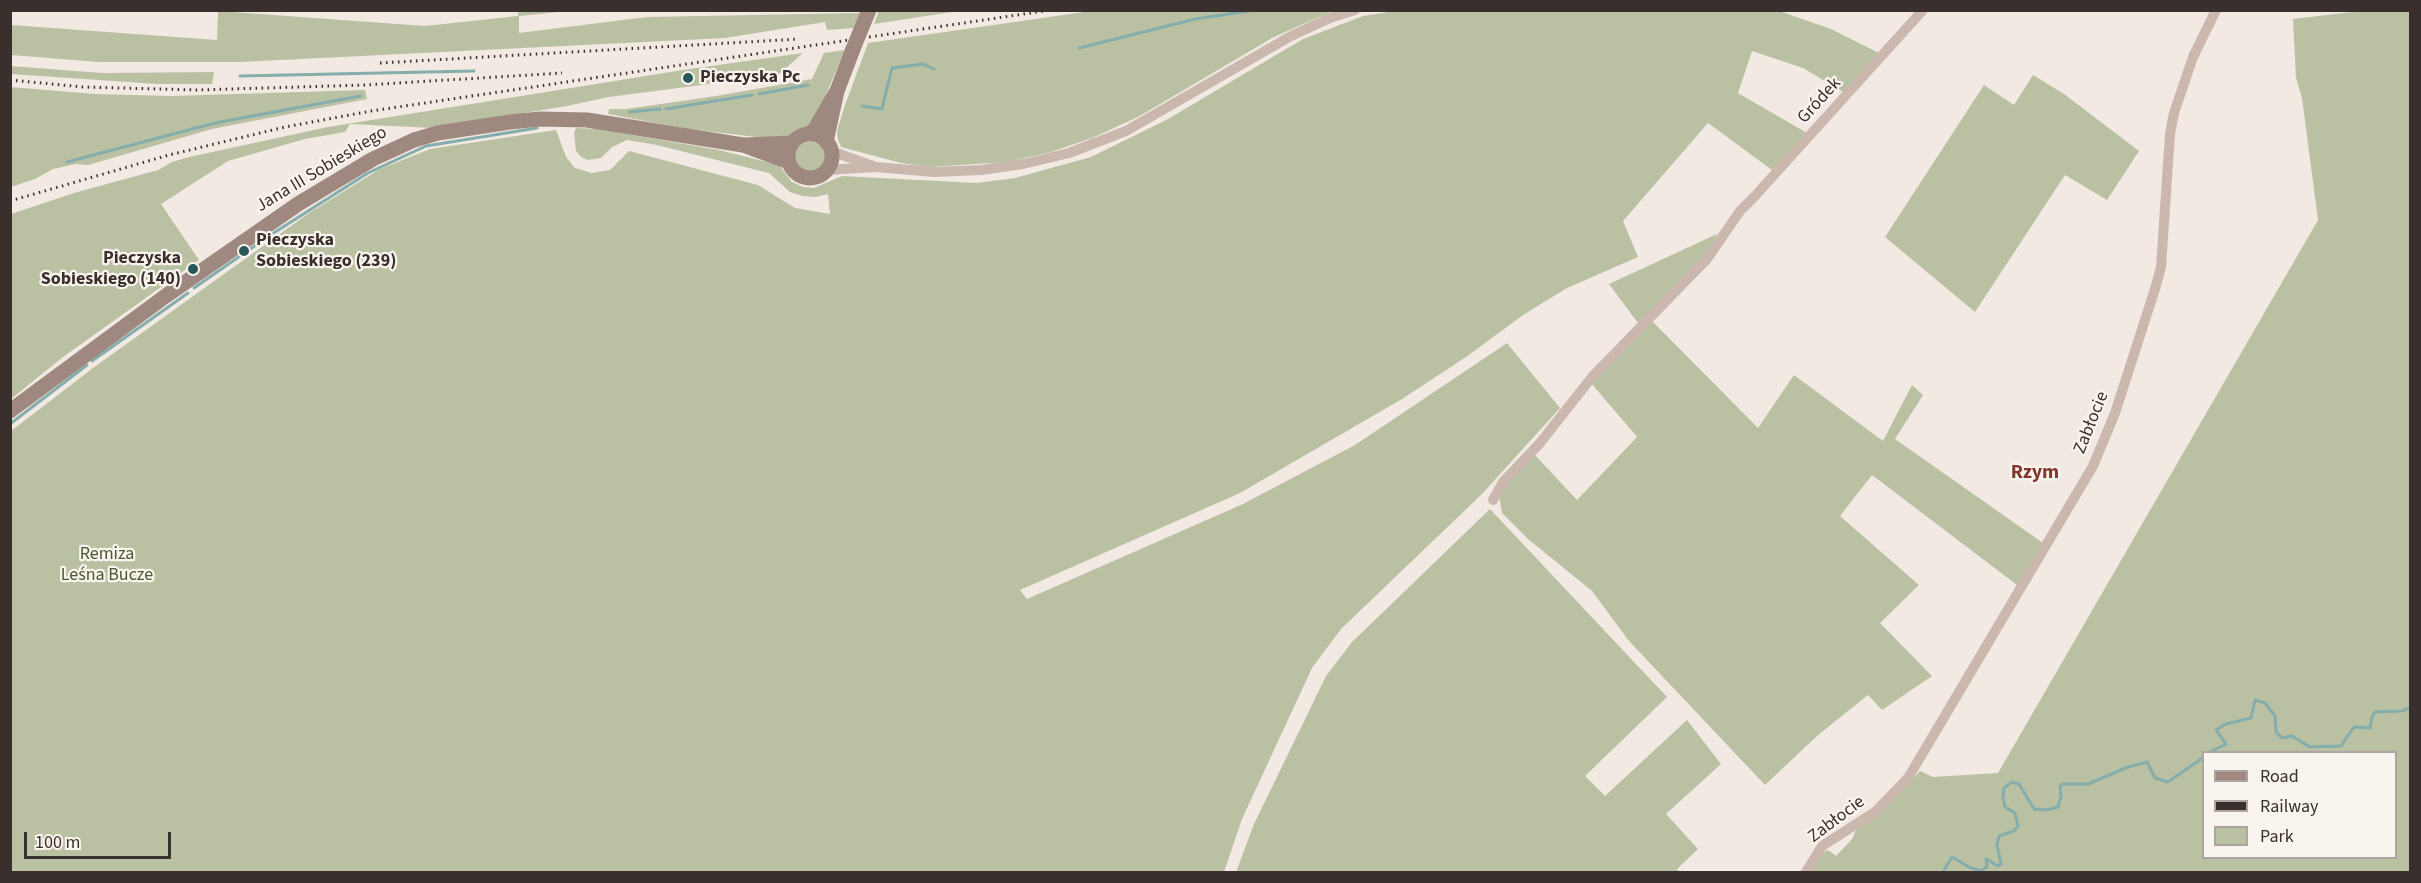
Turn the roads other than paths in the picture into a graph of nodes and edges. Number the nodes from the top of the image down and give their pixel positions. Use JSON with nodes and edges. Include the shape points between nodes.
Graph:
{"nodes":[{"id":1,"x":869,"y":10,"type":"edge"},
{"id":2,"x":1355,"y":10,"type":"edge"},
{"id":3,"x":1923,"y":10,"type":"edge"},
{"id":4,"x":2216,"y":10,"type":"edge"},
{"id":5,"x":837,"y":92,"type":"junction"},
{"id":6,"x":809,"y":134,"type":"junction"},
{"id":7,"x":792,"y":143,"type":"junction"},
{"id":8,"x":743,"y":145,"type":"junction"},
{"id":9,"x":829,"y":146,"type":"junction"},
{"id":10,"x":789,"y":162,"type":"junction"},
{"id":11,"x":876,"y":167,"type":"junction"},
{"id":12,"x":827,"y":170,"type":"junction"},
{"id":13,"x":10,"y":411,"type":"edge"},
{"id":14,"x":1493,"y":500,"type":"dead end"},
{"id":15,"x":1806,"y":873,"type":"edge"}],
"edges":[{"from":1,"to":5,"type":"street","bridge":true},
{"from":2,"to":11,"type":"street","via":[[1291,36],[1126,131],[1069,153],[981,170],[934,172]]},
{"from":3,"to":14,"type":"street","name":"Gródek","via":[[1740,211],[1707,259],[1592,377],[1540,443],[1503,482]]},
{"from":4,"to":15,"type":"street","name":"Zabłocie","via":[[2196,49],[2174,113],[2161,267],[2115,413],[2093,466],[1908,778],[1875,812],[1822,846]]},
{"from":5,"to":6,"type":"street"},
{"from":5,"to":9,"type":"street"},
{"from":6,"to":7,"type":"street"},
{"from":6,"to":9,"type":"street"},
{"from":7,"to":8,"type":"street","name":"Jana III Sobieskiego"},
{"from":7,"to":10,"type":"street"},
{"from":8,"to":10,"type":"street","name":"Jana III Sobieskiego"},
{"from":8,"to":13,"type":"street","name":"Jana III Sobieskiego","via":[[621,123],[564,119],[510,122],[407,142],[298,204]]},
{"from":9,"to":11,"type":"street"},
{"from":9,"to":12,"type":"street","via":[[832,158]]},
{"from":10,"to":12,"type":"street","via":[[806,178]]},
{"from":11,"to":12,"type":"street"}]}
